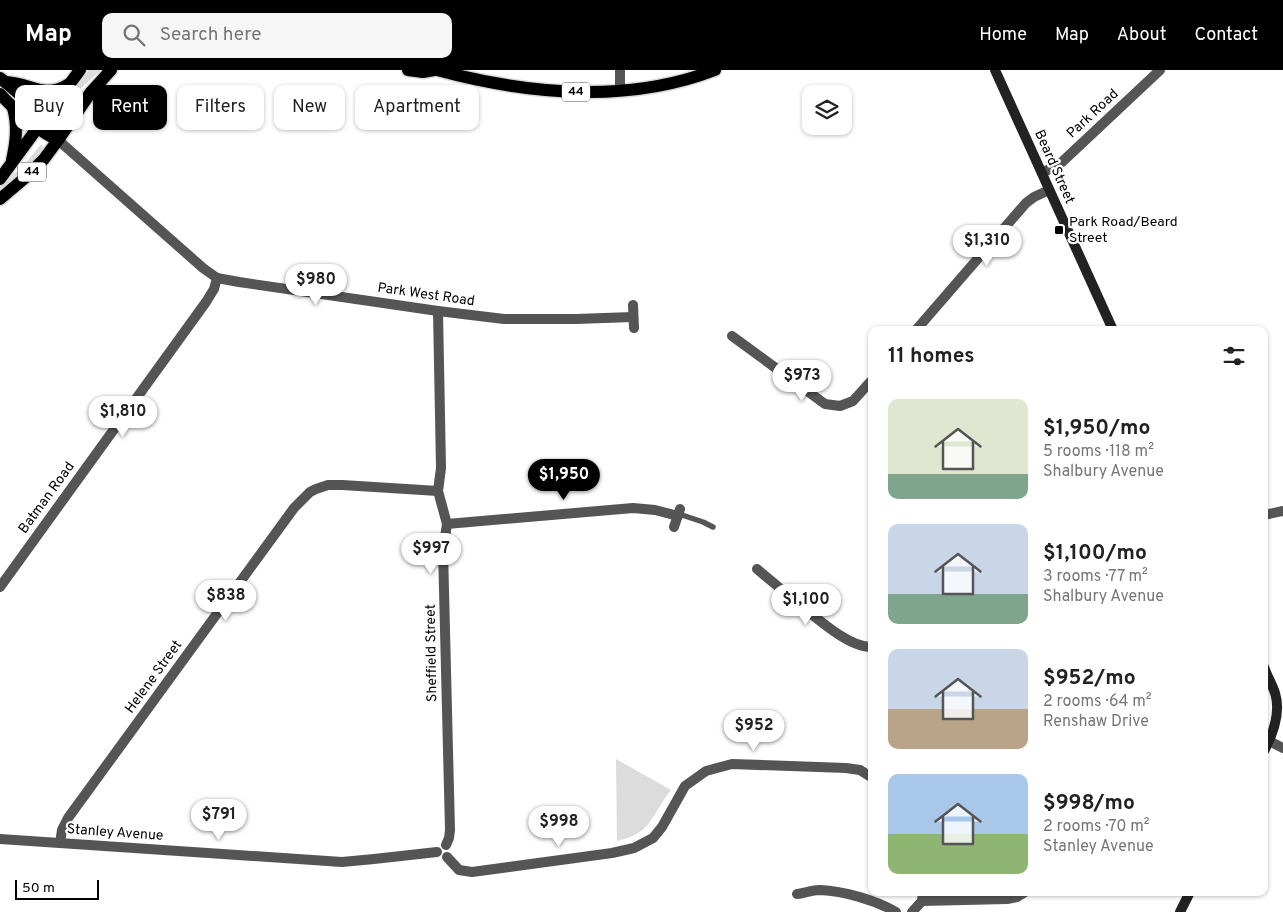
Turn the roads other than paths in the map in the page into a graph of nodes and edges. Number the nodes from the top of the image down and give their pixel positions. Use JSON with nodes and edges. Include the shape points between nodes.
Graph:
{"nodes":[{"id":1,"x":80,"y":70,"type":"edge"},
{"id":2,"x":111,"y":70,"type":"edge"},
{"id":3,"x":408,"y":70,"type":"edge"},
{"id":4,"x":435,"y":70,"type":"edge"},
{"id":5,"x":620,"y":70,"type":"edge"},
{"id":6,"x":715,"y":70,"type":"edge"},
{"id":7,"x":995,"y":70,"type":"edge"},
{"id":8,"x":1160,"y":70,"type":"edge"},
{"id":9,"x":2,"y":80,"type":"edge"},
{"id":10,"x":71,"y":82,"type":"junction"},
{"id":11,"x":69,"y":85,"type":"edge"},
{"id":12,"x":15,"y":90,"type":"edge"},
{"id":13,"x":620,"y":91,"type":"junction"},
{"id":14,"x":0,"y":94,"type":"edge"},
{"id":15,"x":13,"y":108,"type":"joint"},
{"id":16,"x":37,"y":130,"type":"edge"},
{"id":17,"x":41,"y":130,"type":"edge"},
{"id":18,"x":56,"y":130,"type":"edge"},
{"id":19,"x":58,"y":140,"type":"junction"},
{"id":20,"x":11,"y":165,"type":"junction"},
{"id":21,"x":1042,"y":173,"type":"junction"},
{"id":22,"x":0,"y":179,"type":"edge"},
{"id":23,"x":1049,"y":190,"type":"junction"},
{"id":24,"x":0,"y":199,"type":"edge"},
{"id":25,"x":217,"y":278,"type":"junction"},
{"id":26,"x":633,"y":306,"type":"dead end"},
{"id":27,"x":438,"y":311,"type":"junction"},
{"id":28,"x":633,"y":317,"type":"junction"},
{"id":29,"x":919,"y":326,"type":"edge"},
{"id":30,"x":1111,"y":326,"type":"edge"},
{"id":31,"x":634,"y":328,"type":"dead end"},
{"id":32,"x":732,"y":336,"type":"dead end"},
{"id":33,"x":868,"y":384,"type":"edge"},
{"id":34,"x":438,"y":491,"type":"junction"},
{"id":35,"x":1283,"y":512,"type":"edge"},
{"id":36,"x":679,"y":513,"type":"junction"},
{"id":37,"x":1268,"y":514,"type":"edge"},
{"id":38,"x":447,"y":524,"type":"junction"},
{"id":39,"x":674,"y":527,"type":"dead end"},
{"id":40,"x":714,"y":527,"type":"dead end"},
{"id":41,"x":757,"y":569,"type":"dead end"},
{"id":42,"x":0,"y":587,"type":"edge"},
{"id":43,"x":868,"y":647,"type":"edge"},
{"id":44,"x":1268,"y":676,"type":"edge"},
{"id":45,"x":1269,"y":741,"type":"joint"},
{"id":46,"x":1283,"y":748,"type":"edge"},
{"id":47,"x":868,"y":775,"type":"edge"},
{"id":48,"x":0,"y":839,"type":"edge"},
{"id":49,"x":60,"y":843,"type":"junction"},
{"id":50,"x":446,"y":845,"type":"junction"},
{"id":51,"x":437,"y":852,"type":"junction"},
{"id":52,"x":447,"y":857,"type":"junction"},
{"id":53,"x":797,"y":894,"type":"dead end"},
{"id":54,"x":1019,"y":896,"type":"edge"},
{"id":55,"x":1188,"y":896,"type":"edge"},
{"id":56,"x":923,"y":897,"type":"edge"},
{"id":57,"x":896,"y":912,"type":"edge"},
{"id":58,"x":912,"y":912,"type":"edge"},
{"id":59,"x":1180,"y":912,"type":"edge"}],
"edges":[{"from":1,"to":10,"type":"main road","number":"44"},
{"from":2,"to":19,"type":"main road","number":"44"},
{"from":3,"to":4,"type":"main road","number":"44"},
{"from":4,"to":13,"type":"main road","number":"44","via":[[537,89]]},
{"from":5,"to":13,"type":"street"},
{"from":6,"to":13,"type":"main road","number":"44","via":[[674,82]]},
{"from":7,"to":21,"type":"street","name":"Beard Street"},
{"from":8,"to":21,"type":"street","name":"Park Road","via":[[1062,162]]},
{"from":9,"to":10,"type":"main road","via":[[46,92]]},
{"from":9,"to":12,"type":"main road"},
{"from":10,"to":11,"type":"main road","number":"44"},
{"from":14,"to":15,"type":"main road"},
{"from":15,"to":20,"type":"main road","via":[[17,139]]},
{"from":16,"to":20,"type":"main road","number":"44"},
{"from":17,"to":19,"type":"main road"},
{"from":18,"to":19,"type":"main road"},
{"from":19,"to":24,"type":"main road","number":"44","via":[[35,169]]},
{"from":19,"to":25,"type":"street","name":"Park West Road"},
{"from":20,"to":22,"type":"main road","number":"44"},
{"from":21,"to":23,"type":"street","name":"Beard Street"},
{"from":23,"to":29,"type":"street","via":[[1026,203]]},
{"from":23,"to":30,"type":"street","name":"Beard Street"},
{"from":25,"to":27,"type":"street","name":"Park West Road"},
{"from":25,"to":42,"type":"street","name":"Batman Road","via":[[206,302]]},
{"from":26,"to":28,"type":"street"},
{"from":27,"to":28,"type":"street","name":"Park West Road","via":[[509,319]]},
{"from":27,"to":34,"type":"street","name":"Sheffield Street","via":[[441,468]]},
{"from":28,"to":31,"type":"street"},
{"from":32,"to":33,"type":"street","via":[[825,404],[840,406],[853,402]]},
{"from":34,"to":38,"type":"street","name":"Sheffield Street"},
{"from":34,"to":49,"type":"street","name":"Helene Street","via":[[335,485],[322,486],[306,495],[68,818]]},
{"from":35,"to":37,"type":"street"},
{"from":36,"to":38,"type":"street","via":[[633,508]]},
{"from":36,"to":39,"type":"street"},
{"from":36,"to":40,"type":"lane"},
{"from":38,"to":50,"type":"street","name":"Sheffield Street","via":[[443,550],[450,830]]},
{"from":41,"to":43,"type":"street","via":[[830,629],[847,640]]},
{"from":44,"to":45,"type":"street","via":[[1277,705],[1277,717]]},
{"from":45,"to":46,"type":"street"},
{"from":47,"to":52,"type":"street","via":[[846,768],[732,764],[706,771],[685,786],[662,827],[648,841],[634,848],[472,872],[459,870]]},
{"from":48,"to":49,"type":"street","name":"Stanley Avenue"},
{"from":49,"to":51,"type":"street","name":"Stanley Avenue","via":[[342,862]]},
{"from":50,"to":51,"type":"street","via":[[437,848]]},
{"from":50,"to":52,"type":"street","via":[[450,848]]},
{"from":51,"to":52,"type":"street","via":[[441,857]]},
{"from":53,"to":57,"type":"street","via":[[818,890],[841,892]]},
{"from":54,"to":56,"type":"street","via":[[1007,899]]},
{"from":55,"to":59,"type":"street"},
{"from":56,"to":58,"type":"street"}]}
